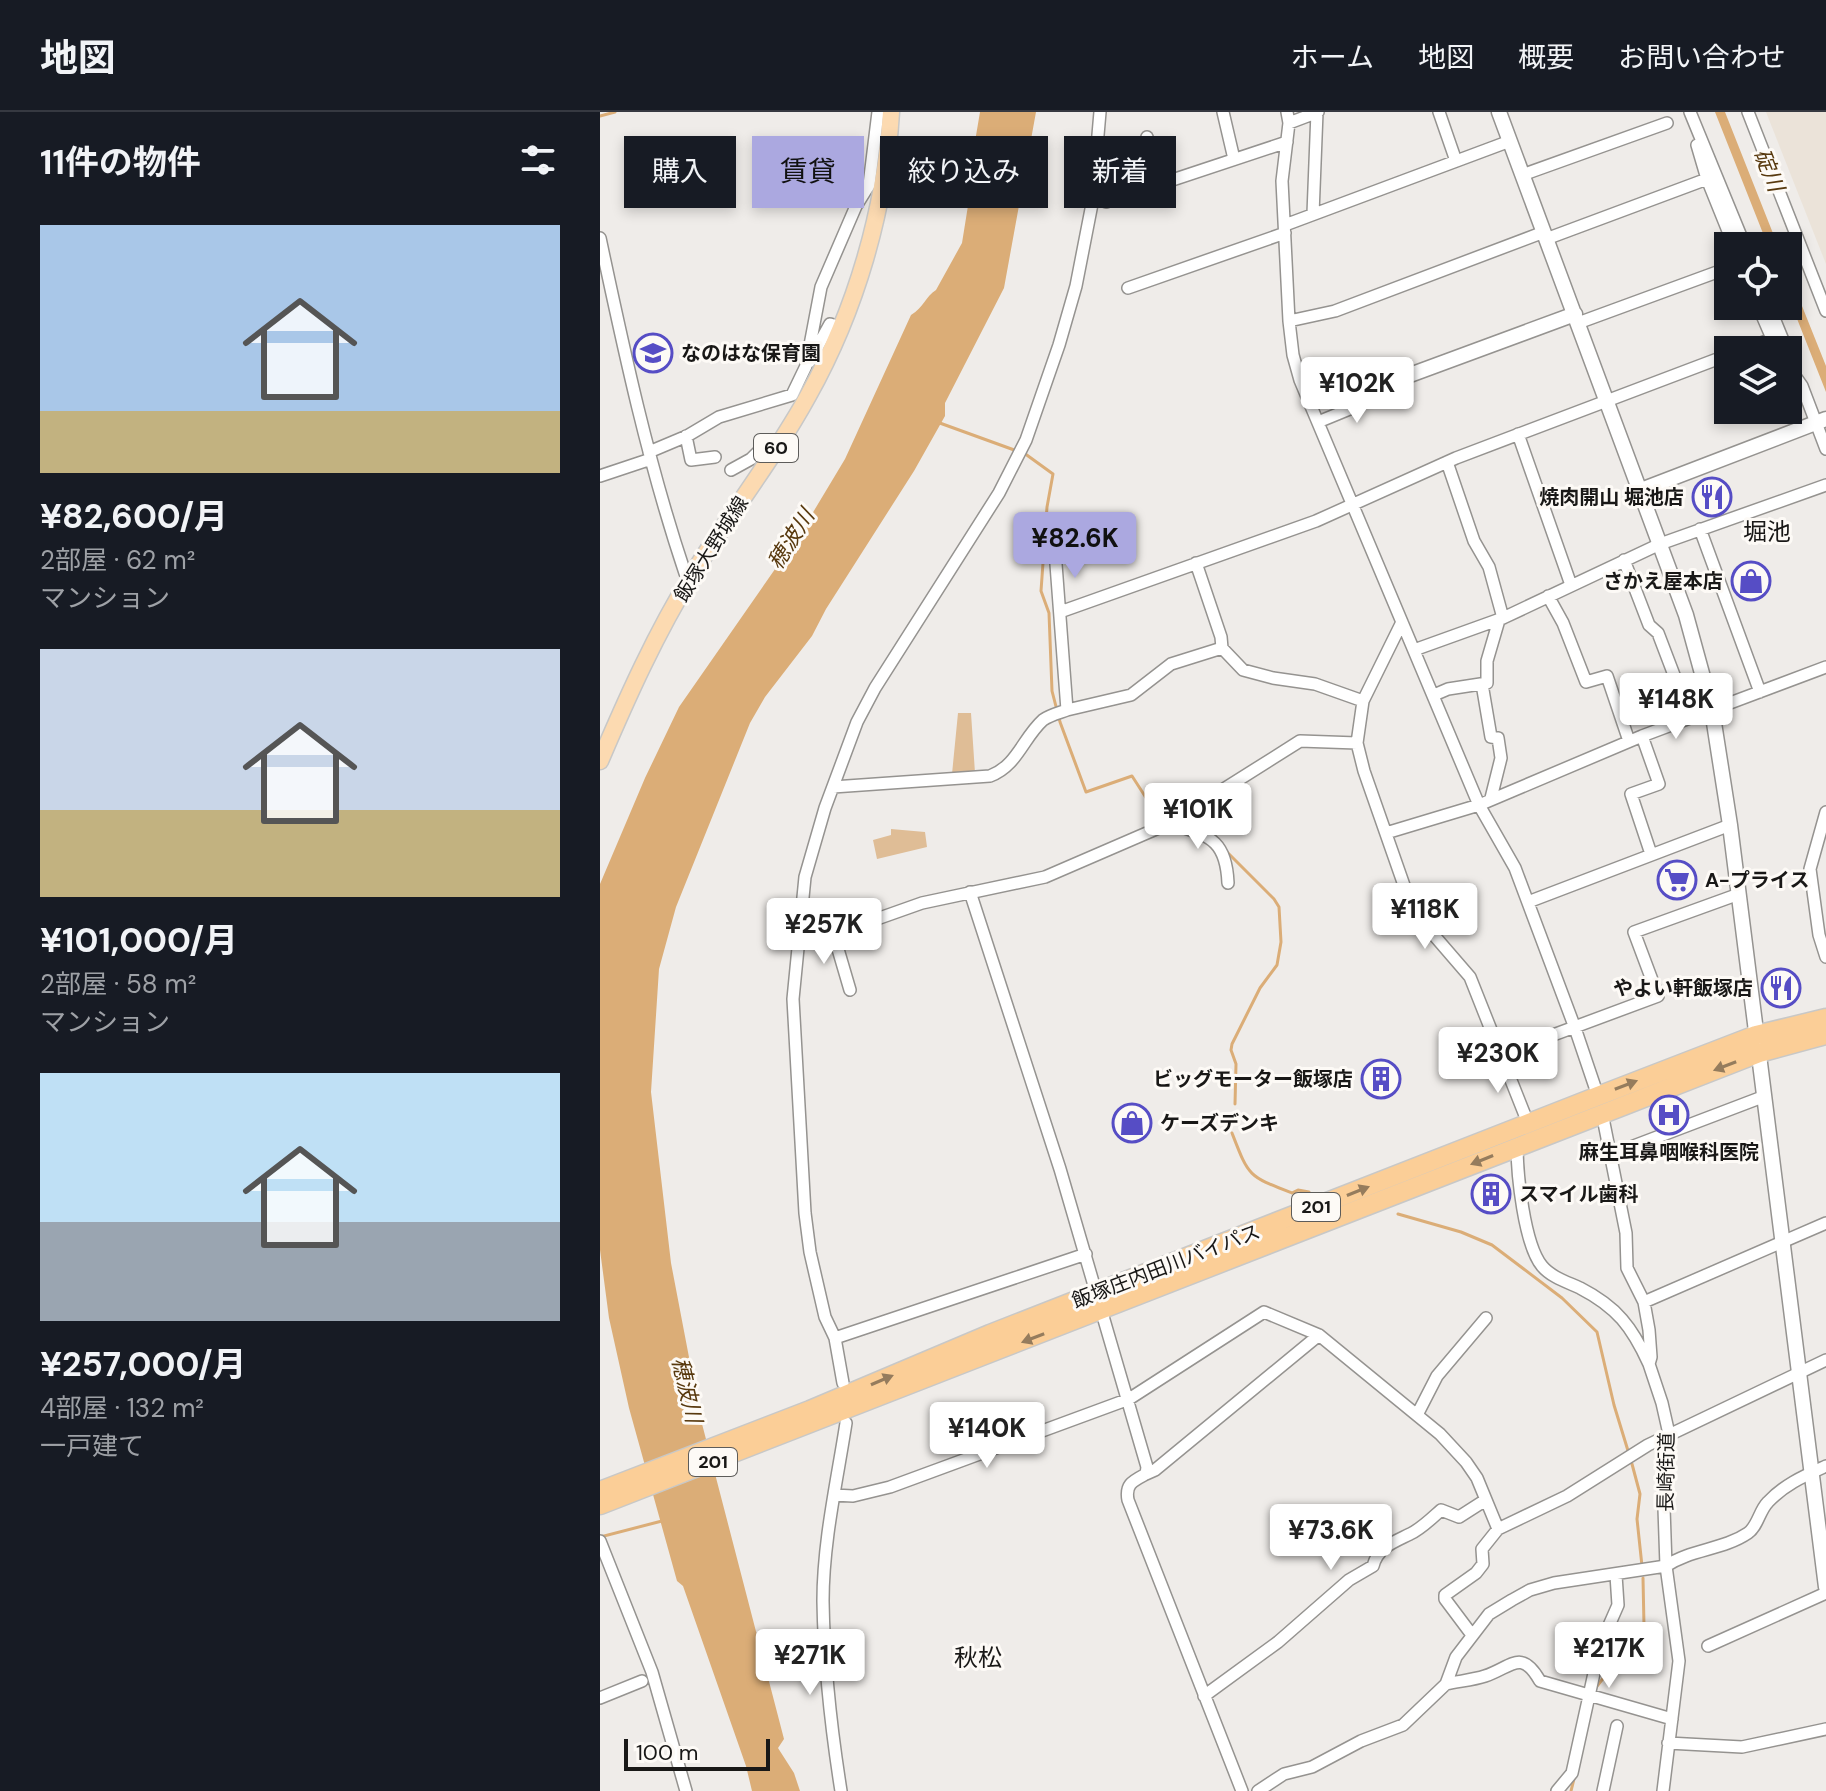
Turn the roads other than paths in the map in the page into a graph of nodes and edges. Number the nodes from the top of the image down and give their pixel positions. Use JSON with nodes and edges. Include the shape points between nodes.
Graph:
{"nodes":[{"id":1,"x":878,"y":112,"type":"edge"},
{"id":2,"x":891,"y":112,"type":"edge"},
{"id":3,"x":1100,"y":112,"type":"edge"},
{"id":4,"x":1223,"y":112,"type":"edge"},
{"id":5,"x":1318,"y":112,"type":"edge"},
{"id":6,"x":1439,"y":112,"type":"edge"},
{"id":7,"x":1499,"y":112,"type":"edge"},
{"id":8,"x":1688,"y":112,"type":"edge"},
{"id":9,"x":1748,"y":112,"type":"edge"},
{"id":10,"x":1288,"y":117,"type":"edge"},
{"id":11,"x":1667,"y":123,"type":"dead end"},
{"id":12,"x":1510,"y":141,"type":"junction"},
{"id":13,"x":1287,"y":142,"type":"junction"},
{"id":14,"x":1234,"y":159,"type":"junction"},
{"id":15,"x":1456,"y":161,"type":"junction"},
{"id":16,"x":1522,"y":175,"type":"junction"},
{"id":17,"x":1176,"y":178,"type":"edge"},
{"id":18,"x":1707,"y":179,"type":"junction"},
{"id":19,"x":1313,"y":214,"type":"junction"},
{"id":20,"x":1285,"y":229,"type":"junction"},
{"id":21,"x":1728,"y":232,"type":"edge"},
{"id":22,"x":1739,"y":232,"type":"edge"},
{"id":23,"x":1545,"y":236,"type":"junction"},
{"id":24,"x":600,"y":238,"type":"edge"},
{"id":25,"x":1714,"y":273,"type":"edge"},
{"id":26,"x":1128,"y":288,"type":"dead end"},
{"id":27,"x":1826,"y":311,"type":"edge"},
{"id":28,"x":1577,"y":318,"type":"junction"},
{"id":29,"x":1289,"y":321,"type":"junction"},
{"id":30,"x":840,"y":327,"type":"junction"},
{"id":31,"x":1714,"y":360,"type":"edge"},
{"id":32,"x":806,"y":366,"type":"junction"},
{"id":33,"x":1802,"y":386,"type":"edge"},
{"id":34,"x":1378,"y":393,"type":"joint"},
{"id":35,"x":1607,"y":400,"type":"junction"},
{"id":36,"x":1820,"y":421,"type":"edge"},
{"id":37,"x":1318,"y":422,"type":"junction"},
{"id":38,"x":1518,"y":434,"type":"junction"},
{"id":39,"x":686,"y":436,"type":"junction"},
{"id":40,"x":1826,"y":449,"type":"edge"},
{"id":41,"x":772,"y":454,"type":"junction"},
{"id":42,"x":650,"y":456,"type":"junction"},
{"id":43,"x":715,"y":457,"type":"dead end"},
{"id":44,"x":1447,"y":462,"type":"junction"},
{"id":45,"x":731,"y":470,"type":"dead end"},
{"id":46,"x":600,"y":476,"type":"edge"},
{"id":47,"x":1826,"y":485,"type":"edge"},
{"id":48,"x":1641,"y":490,"type":"junction"},
{"id":49,"x":1354,"y":505,"type":"junction"},
{"id":50,"x":1700,"y":529,"type":"junction"},
{"id":51,"x":1660,"y":544,"type":"junction"},
{"id":52,"x":1055,"y":551,"type":"dead end"},
{"id":53,"x":1624,"y":560,"type":"junction"},
{"id":54,"x":1196,"y":563,"type":"junction"},
{"id":55,"x":690,"y":579,"type":"junction"},
{"id":56,"x":1571,"y":585,"type":"junction"},
{"id":57,"x":1548,"y":596,"type":"junction"},
{"id":58,"x":1060,"y":612,"type":"junction"},
{"id":59,"x":1501,"y":619,"type":"junction"},
{"id":60,"x":1402,"y":622,"type":"junction"},
{"id":61,"x":1222,"y":648,"type":"junction"},
{"id":62,"x":1414,"y":650,"type":"junction"},
{"id":63,"x":1826,"y":667,"type":"edge"},
{"id":64,"x":1482,"y":684,"type":"junction"},
{"id":65,"x":1760,"y":692,"type":"junction"},
{"id":66,"x":1434,"y":695,"type":"junction"},
{"id":67,"x":1363,"y":701,"type":"junction"},
{"id":68,"x":1067,"y":710,"type":"junction"},
{"id":69,"x":1712,"y":710,"type":"junction"},
{"id":70,"x":1690,"y":717,"type":"junction"},
{"id":71,"x":1642,"y":736,"type":"junction"},
{"id":72,"x":1629,"y":741,"type":"junction"},
{"id":73,"x":1357,"y":743,"type":"junction"},
{"id":74,"x":600,"y":761,"type":"edge"},
{"id":75,"x":833,"y":787,"type":"junction"},
{"id":76,"x":1491,"y":798,"type":"junction"},
{"id":77,"x":1479,"y":805,"type":"junction"},
{"id":78,"x":1826,"y":812,"type":"edge"},
{"id":79,"x":1170,"y":823,"type":"junction"},
{"id":80,"x":1730,"y":825,"type":"junction"},
{"id":81,"x":1386,"y":833,"type":"junction"},
{"id":82,"x":1651,"y":854,"type":"junction"},
{"id":83,"x":1228,"y":883,"type":"dead end"},
{"id":84,"x":970,"y":892,"type":"junction"},
{"id":85,"x":1739,"y":894,"type":"junction"},
{"id":86,"x":1528,"y":902,"type":"junction"},
{"id":87,"x":799,"y":927,"type":"junction"},
{"id":88,"x":833,"y":932,"type":"junction"},
{"id":89,"x":1826,"y":957,"type":"edge"},
{"id":90,"x":850,"y":990,"type":"dead end"},
{"id":91,"x":1826,"y":1018,"type":"edge"},
{"id":92,"x":1575,"y":1028,"type":"junction"},
{"id":93,"x":1826,"y":1035,"type":"edge"},
{"id":94,"x":1758,"y":1044,"type":"junction"},
{"id":95,"x":1502,"y":1054,"type":"junction"},
{"id":96,"x":1765,"y":1096,"type":"junction"},
{"id":97,"x":1600,"y":1105,"type":"junction"},
{"id":98,"x":1528,"y":1123,"type":"junction"},
{"id":99,"x":1517,"y":1146,"type":"junction"},
{"id":100,"x":1610,"y":1155,"type":"junction"},
{"id":101,"x":1826,"y":1223,"type":"edge"},
{"id":102,"x":1783,"y":1241,"type":"junction"},
{"id":103,"x":1086,"y":1254,"type":"junction"},
{"id":104,"x":1100,"y":1302,"type":"junction"},
{"id":105,"x":1644,"y":1302,"type":"junction"},
{"id":106,"x":1486,"y":1318,"type":"dead end"},
{"id":107,"x":1319,"y":1335,"type":"junction"},
{"id":108,"x":835,"y":1338,"type":"junction"},
{"id":109,"x":1826,"y":1360,"type":"edge"},
{"id":110,"x":1649,"y":1364,"type":"junction"},
{"id":111,"x":1799,"y":1371,"type":"junction"},
{"id":112,"x":843,"y":1383,"type":"dead end"},
{"id":113,"x":1129,"y":1399,"type":"junction"},
{"id":114,"x":1417,"y":1415,"type":"junction"},
{"id":115,"x":846,"y":1423,"type":"dead end"},
{"id":116,"x":1669,"y":1434,"type":"junction"},
{"id":117,"x":1826,"y":1466,"type":"edge"},
{"id":118,"x":1146,"y":1474,"type":"junction"},
{"id":119,"x":1810,"y":1474,"type":"junction"},
{"id":120,"x":834,"y":1495,"type":"junction"},
{"id":121,"x":605,"y":1498,"type":"edge"},
{"id":122,"x":1484,"y":1501,"type":"junction"},
{"id":123,"x":1498,"y":1529,"type":"junction"},
{"id":124,"x":600,"y":1544,"type":"edge"},
{"id":125,"x":1666,"y":1566,"type":"junction"},
{"id":126,"x":1616,"y":1575,"type":"junction"},
{"id":127,"x":1826,"y":1587,"type":"edge"},
{"id":128,"x":1826,"y":1593,"type":"edge"},
{"id":129,"x":1472,"y":1635,"type":"junction"},
{"id":130,"x":1707,"y":1646,"type":"dead end"},
{"id":131,"x":642,"y":1681,"type":"dead end"},
{"id":132,"x":1446,"y":1684,"type":"junction"},
{"id":133,"x":1204,"y":1696,"type":"junction"},
{"id":134,"x":1590,"y":1696,"type":"junction"},
{"id":135,"x":600,"y":1698,"type":"edge"},
{"id":136,"x":1672,"y":1719,"type":"junction"},
{"id":137,"x":1617,"y":1726,"type":"dead end"},
{"id":138,"x":1826,"y":1729,"type":"edge"},
{"id":139,"x":1668,"y":1743,"type":"junction"},
{"id":140,"x":686,"y":1791,"type":"edge"},
{"id":141,"x":841,"y":1791,"type":"edge"},
{"id":142,"x":1242,"y":1791,"type":"edge"},
{"id":143,"x":1258,"y":1791,"type":"edge"},
{"id":144,"x":1557,"y":1791,"type":"edge"},
{"id":145,"x":1603,"y":1791,"type":"edge"},
{"id":146,"x":1663,"y":1791,"type":"edge"}],
"edges":[{"from":1,"to":32,"type":"street","via":[[869,185],[821,287]]},
{"from":2,"to":30,"type":"main road","name":"飯塚大野城線","number":"60","via":[[874,227]]},
{"from":3,"to":75,"type":"street","via":[[1092,204],[1076,286],[1026,440],[999,493],[875,688]]},
{"from":4,"to":14,"type":"street"},
{"from":5,"to":10,"type":"street"},
{"from":5,"to":19,"type":"street"},
{"from":6,"to":15,"type":"street"},
{"from":7,"to":12,"type":"street"},
{"from":8,"to":18,"type":"street"},
{"from":8,"to":22,"type":"street"},
{"from":9,"to":27,"type":"street"},
{"from":10,"to":13,"type":"street","name":"長崎街道"},
{"from":11,"to":16,"type":"street"},
{"from":12,"to":15,"type":"street"},
{"from":12,"to":16,"type":"street"},
{"from":13,"to":14,"type":"street"},
{"from":13,"to":20,"type":"street","name":"長崎街道","via":[[1282,181]]},
{"from":14,"to":17,"type":"street"},
{"from":15,"to":19,"type":"street"},
{"from":16,"to":23,"type":"street"},
{"from":18,"to":21,"type":"street"},
{"from":18,"to":23,"type":"street"},
{"from":19,"to":20,"type":"street"},
{"from":20,"to":26,"type":"street"},
{"from":20,"to":29,"type":"street","name":"長崎街道"},
{"from":23,"to":28,"type":"street"},
{"from":23,"to":29,"type":"street","via":[[1335,311]]},
{"from":24,"to":42,"type":"street"},
{"from":25,"to":28,"type":"street"},
{"from":28,"to":34,"type":"street","via":[[1399,379]]},
{"from":28,"to":35,"type":"street"},
{"from":29,"to":37,"type":"street","name":"長崎街道","via":[[1300,380]]},
{"from":30,"to":32,"type":"street","via":[[830,324]]},
{"from":30,"to":41,"type":"main road","name":"飯塚大野城線","number":"60","via":[[809,396]]},
{"from":31,"to":35,"type":"street"},
{"from":32,"to":39,"type":"street","via":[[792,395],[719,417]]},
{"from":33,"to":36,"type":"street"},
{"from":34,"to":37,"type":"street"},
{"from":35,"to":38,"type":"street"},
{"from":35,"to":48,"type":"street"},
{"from":36,"to":40,"type":"street"},
{"from":36,"to":48,"type":"street"},
{"from":37,"to":49,"type":"street","name":"長崎街道"},
{"from":38,"to":44,"type":"street"},
{"from":38,"to":56,"type":"street"},
{"from":39,"to":42,"type":"street"},
{"from":39,"to":43,"type":"street","via":[[691,460]]},
{"from":41,"to":45,"type":"street","via":[[763,447]]},
{"from":41,"to":55,"type":"main road","name":"飯塚大野城線","number":"60"},
{"from":42,"to":46,"type":"street"},
{"from":42,"to":55,"type":"street"},
{"from":44,"to":49,"type":"street"},
{"from":44,"to":59,"type":"street","via":[[1474,541],[1489,567]]},
{"from":47,"to":50,"type":"street"},
{"from":48,"to":51,"type":"street"},
{"from":49,"to":54,"type":"street"},
{"from":49,"to":60,"type":"street","name":"長崎街道"},
{"from":50,"to":51,"type":"street"},
{"from":50,"to":65,"type":"street"},
{"from":51,"to":53,"type":"street"},
{"from":51,"to":69,"type":"street"},
{"from":52,"to":58,"type":"street"},
{"from":53,"to":56,"type":"street"},
{"from":53,"to":70,"type":"street"},
{"from":54,"to":58,"type":"street"},
{"from":54,"to":61,"type":"street"},
{"from":55,"to":74,"type":"main road","name":"飯塚大野城線","number":"60"},
{"from":56,"to":57,"type":"street"},
{"from":57,"to":59,"type":"street"},
{"from":57,"to":72,"type":"street","via":[[1586,682],[1607,676]]},
{"from":58,"to":68,"type":"street"},
{"from":59,"to":62,"type":"street"},
{"from":59,"to":64,"type":"street","via":[[1487,661],[1487,683]]},
{"from":60,"to":62,"type":"street","name":"長崎街道"},
{"from":60,"to":67,"type":"street"},
{"from":61,"to":67,"type":"street","via":[[1243,670],[1315,684]]},
{"from":61,"to":68,"type":"street","via":[[1171,664],[1131,695]]},
{"from":62,"to":66,"type":"street","name":"長崎街道"},
{"from":63,"to":65,"type":"street"},
{"from":64,"to":66,"type":"street"},
{"from":64,"to":76,"type":"street","via":[[1491,737],[1498,738],[1501,750]]},
{"from":65,"to":69,"type":"street"},
{"from":66,"to":77,"type":"street","name":"長崎街道"},
{"from":67,"to":73,"type":"street"},
{"from":68,"to":75,"type":"street","via":[[1040,723],[1011,763],[990,776]]},
{"from":69,"to":70,"type":"street"},
{"from":69,"to":80,"type":"street"},
{"from":70,"to":71,"type":"street"},
{"from":71,"to":72,"type":"street"},
{"from":71,"to":82,"type":"street","via":[[1659,784],[1631,794]]},
{"from":72,"to":76,"type":"street"},
{"from":73,"to":79,"type":"street","via":[[1300,741]]},
{"from":73,"to":81,"type":"street"},
{"from":75,"to":87,"type":"street","via":[[805,877]]},
{"from":76,"to":77,"type":"street"},
{"from":77,"to":81,"type":"street"},
{"from":77,"to":86,"type":"street","name":"長崎街道"},
{"from":78,"to":89,"type":"street","via":[[1810,869]]},
{"from":79,"to":83,"type":"street","via":[[1210,838],[1225,856]]},
{"from":79,"to":84,"type":"street","via":[[1045,877]]},
{"from":80,"to":82,"type":"street"},
{"from":80,"to":85,"type":"street"},
{"from":81,"to":95,"type":"street","via":[[1413,911],[1470,977]]},
{"from":82,"to":86,"type":"street"},
{"from":84,"to":88,"type":"street"},
{"from":84,"to":103,"type":"street"},
{"from":85,"to":92,"type":"street","via":[[1634,932],[1658,996]]},
{"from":85,"to":94,"type":"street"},
{"from":86,"to":92,"type":"street","name":"長崎街道"},
{"from":87,"to":88,"type":"street"},
{"from":87,"to":108,"type":"street","via":[[793,999],[805,1213],[822,1304]]},
{"from":88,"to":90,"type":"street"},
{"from":91,"to":94,"type":"highway","name":"飯塚庄内田川バイパス","number":"201"},
{"from":92,"to":95,"type":"street"},
{"from":92,"to":97,"type":"street","name":"長崎街道"},
{"from":93,"to":94,"type":"highway","name":"飯塚庄内田川バイパス","number":"201"},
{"from":94,"to":96,"type":"street"},
{"from":94,"to":97,"type":"highway","name":"飯塚庄内田川バイパス","number":"201"},
{"from":95,"to":98,"type":"street"},
{"from":96,"to":100,"type":"street"},
{"from":96,"to":102,"type":"street"},
{"from":97,"to":98,"type":"highway","name":"飯塚庄内田川バイパス","number":"201"},
{"from":97,"to":99,"type":"highway","name":"飯塚庄内田川バイパス","number":"201"},
{"from":97,"to":100,"type":"street","name":"長崎街道"},
{"from":98,"to":99,"type":"street"},
{"from":104,"to":98,"type":"highway","name":"飯塚庄内田川バイパス","number":"201","one_way":true},
{"from":99,"to":104,"type":"highway","name":"飯塚庄内田川バイパス","number":"201","one_way":true},
{"from":99,"to":110,"type":"street","via":[[1524,1212],[1541,1265],[1619,1313]]},
{"from":100,"to":105,"type":"street","name":"長崎街道","via":[[1626,1233],[1627,1268]]},
{"from":101,"to":102,"type":"street"},
{"from":102,"to":105,"type":"street"},
{"from":102,"to":111,"type":"street"},
{"from":103,"to":104,"type":"street"},
{"from":103,"to":108,"type":"street"},
{"from":104,"to":113,"type":"street"},
{"from":104,"to":121,"type":"highway","name":"飯塚庄内田川バイパス","number":"201"},
{"from":105,"to":110,"type":"street","name":"長崎街道"},
{"from":106,"to":114,"type":"street","via":[[1437,1376]]},
{"from":107,"to":113,"type":"street","via":[[1264,1312]]},
{"from":107,"to":114,"type":"street"},
{"from":107,"to":118,"type":"street"},
{"from":108,"to":112,"type":"street"},
{"from":109,"to":111,"type":"street"},
{"from":110,"to":116,"type":"street","name":"長崎街道"},
{"from":111,"to":116,"type":"street"},
{"from":111,"to":119,"type":"street"},
{"from":113,"to":118,"type":"street"},
{"from":113,"to":120,"type":"street","via":[[890,1487]]},
{"from":114,"to":122,"type":"street","via":[[1466,1462]]},
{"from":115,"to":120,"type":"street"},
{"from":116,"to":123,"type":"street","via":[[1567,1496]]},
{"from":116,"to":125,"type":"street","name":"長崎街道"},
{"from":117,"to":119,"type":"street"},
{"from":118,"to":133,"type":"street","via":[[1130,1483],[1128,1500]]},
{"from":119,"to":125,"type":"street","via":[[1766,1504],[1749,1533]]},
{"from":119,"to":127,"type":"street"},
{"from":120,"to":141,"type":"street","via":[[823,1598],[828,1707]]},
{"from":122,"to":123,"type":"street"},
{"from":122,"to":133,"type":"street","via":[[1459,1517],[1441,1510],[1412,1534],[1396,1539],[1376,1555],[1373,1566]]},
{"from":123,"to":129,"type":"street","via":[[1482,1549],[1483,1564],[1476,1573],[1445,1595]]},
{"from":124,"to":140,"type":"street","via":[[652,1672]]},
{"from":125,"to":126,"type":"street"},
{"from":125,"to":136,"type":"street","name":"長崎街道","via":[[1679,1661]]},
{"from":126,"to":129,"type":"street","via":[[1530,1590],[1489,1614]]},
{"from":126,"to":134,"type":"street","via":[[1618,1605],[1600,1646]]},
{"from":128,"to":130,"type":"street"},
{"from":129,"to":132,"type":"street"},
{"from":131,"to":135,"type":"street"},
{"from":132,"to":134,"type":"street","via":[[1524,1662],[1540,1681]]},
{"from":132,"to":143,"type":"street","via":[[1403,1725],[1312,1767],[1284,1774]]},
{"from":133,"to":142,"type":"street"},
{"from":134,"to":136,"type":"street"},
{"from":134,"to":144,"type":"street","via":[[1572,1773]]},
{"from":136,"to":139,"type":"street","name":"長崎街道"},
{"from":137,"to":145,"type":"street"},
{"from":138,"to":139,"type":"street","via":[[1742,1747]]},
{"from":139,"to":146,"type":"street","name":"長崎街道"}]}
